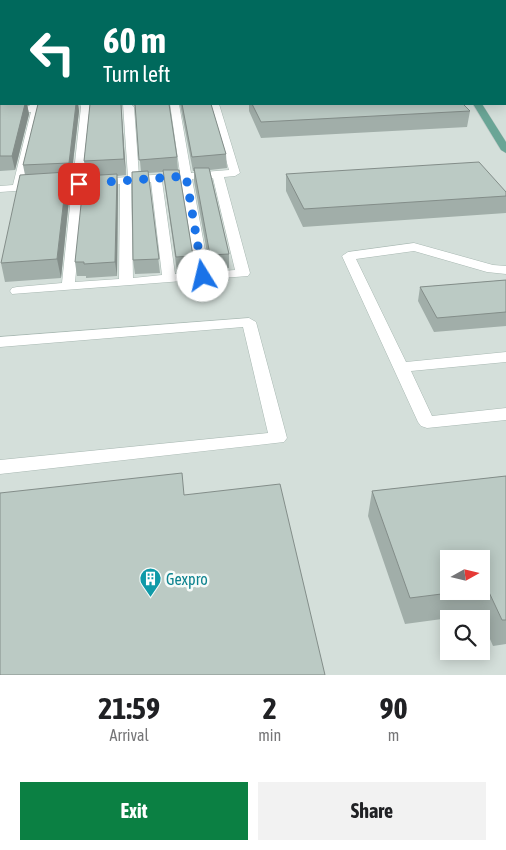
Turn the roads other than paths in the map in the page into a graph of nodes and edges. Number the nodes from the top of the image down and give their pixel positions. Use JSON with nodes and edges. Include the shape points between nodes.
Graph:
{"nodes":[{"id":1,"x":82,"y":105,"type":"edge"},
{"id":2,"x":128,"y":105,"type":"edge"},
{"id":3,"x":174,"y":105,"type":"edge"},
{"id":4,"x":215,"y":105,"type":"edge"},
{"id":5,"x":478,"y":105,"type":"edge"},
{"id":6,"x":35,"y":106,"type":"edge"},
{"id":7,"x":0,"y":111,"type":"edge"},
{"id":8,"x":506,"y":150,"type":"edge"},
{"id":9,"x":218,"y":174,"type":"junction"},
{"id":10,"x":186,"y":176,"type":"junction"},
{"id":11,"x":156,"y":178,"type":"junction"},
{"id":12,"x":129,"y":180,"type":"junction"},
{"id":13,"x":79,"y":184,"type":"junction"},
{"id":14,"x":18,"y":188,"type":"junction"},
{"id":15,"x":0,"y":189,"type":"edge"},
{"id":16,"x":506,"y":270,"type":"edge"},
{"id":17,"x":203,"y":276,"type":"junction"},
{"id":18,"x":170,"y":279,"type":"junction"},
{"id":19,"x":126,"y":282,"type":"junction"},
{"id":20,"x":68,"y":287,"type":"junction"},
{"id":21,"x":17,"y":291,"type":"dead end"},
{"id":22,"x":0,"y":342,"type":"edge"},
{"id":23,"x":506,"y":357,"type":"edge"},
{"id":24,"x":402,"y":367,"type":"junction"},
{"id":25,"x":506,"y":414,"type":"edge"},
{"id":26,"x":0,"y":467,"type":"edge"}],
"edges":[{"from":1,"to":6,"type":"lane"},
{"from":1,"to":13,"type":"lane"},
{"from":2,"to":12,"type":"lane"},
{"from":3,"to":10,"type":"lane"},
{"from":4,"to":9,"type":"lane","via":[[235,173]]},
{"from":5,"to":8,"type":"main road"},
{"from":6,"to":7,"type":"lane"},
{"from":6,"to":14,"type":"lane"},
{"from":9,"to":10,"type":"lane"},
{"from":9,"to":17,"type":"lane","via":[[243,273]]},
{"from":10,"to":11,"type":"lane"},
{"from":10,"to":17,"type":"lane"},
{"from":11,"to":12,"type":"lane"},
{"from":11,"to":18,"type":"lane"},
{"from":12,"to":13,"type":"lane"},
{"from":12,"to":19,"type":"lane"},
{"from":13,"to":14,"type":"lane"},
{"from":13,"to":20,"type":"lane"},
{"from":14,"to":15,"type":"lane"},
{"from":16,"to":24,"type":"lane","via":[[414,247],[348,256]]},
{"from":17,"to":18,"type":"lane"},
{"from":18,"to":19,"type":"lane"},
{"from":19,"to":20,"type":"lane"},
{"from":20,"to":21,"type":"lane"},
{"from":22,"to":26,"type":"lane","via":[[249,322],[278,438]]},
{"from":23,"to":24,"type":"lane"},
{"from":24,"to":25,"type":"lane","via":[[427,422]]}]}
